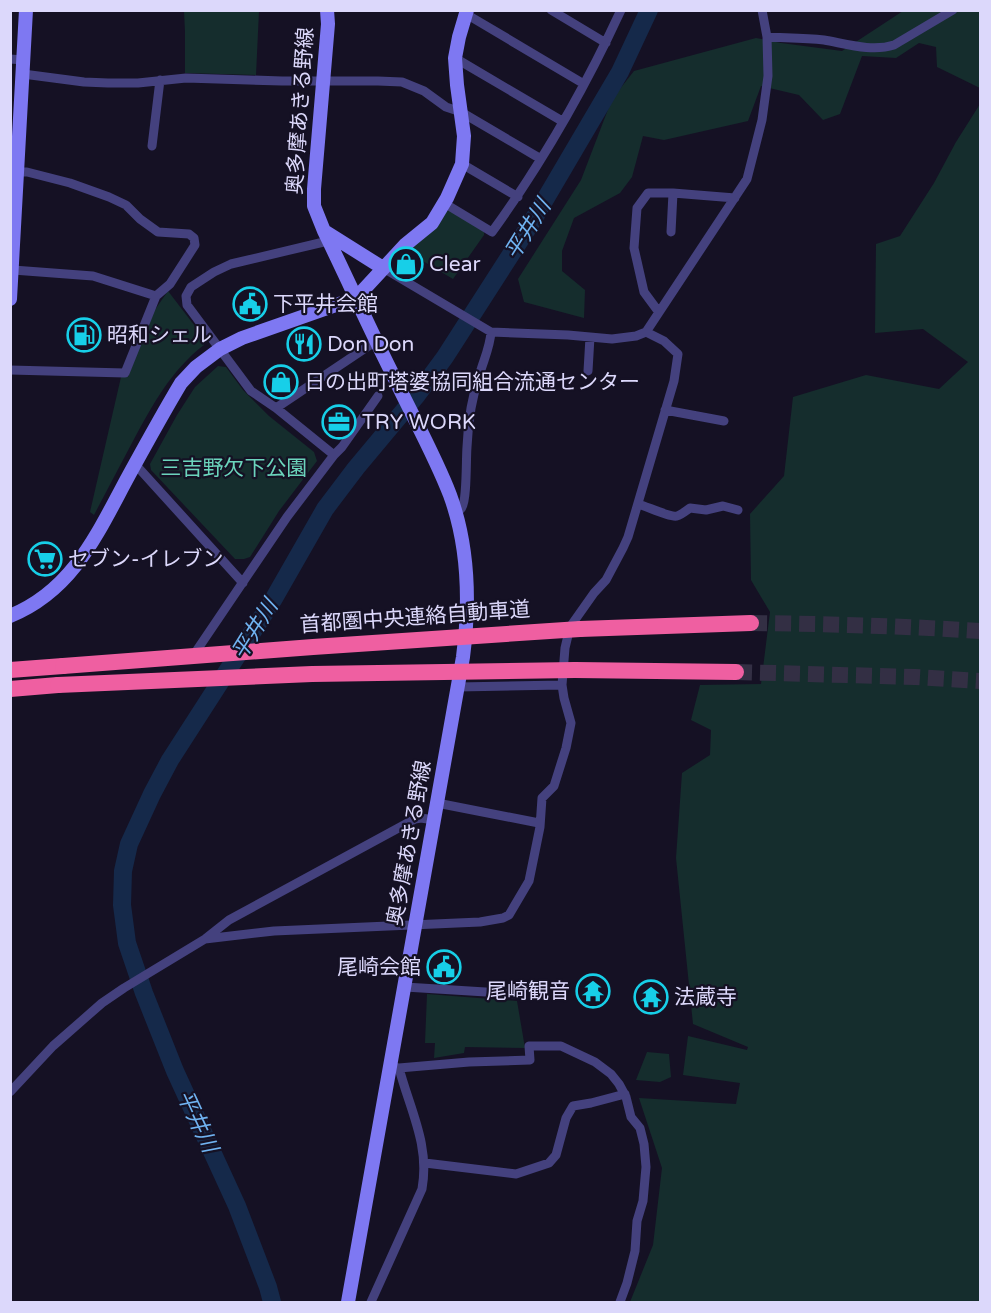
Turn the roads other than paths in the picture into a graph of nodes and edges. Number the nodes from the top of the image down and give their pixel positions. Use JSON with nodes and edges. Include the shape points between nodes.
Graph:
{"nodes":[{"id":1,"x":26,"y":10,"type":"edge"},
{"id":2,"x":327,"y":10,"type":"edge"},
{"id":3,"x":551,"y":10,"type":"edge"},
{"id":4,"x":621,"y":10,"type":"edge"},
{"id":5,"x":762,"y":10,"type":"edge"},
{"id":6,"x":953,"y":10,"type":"edge"},
{"id":7,"x":466,"y":12,"type":"edge"},
{"id":8,"x":767,"y":37,"type":"junction"},
{"id":9,"x":606,"y":43,"type":"junction"},
{"id":10,"x":455,"y":58,"type":"junction"},
{"id":11,"x":19,"y":64,"type":"edge"},
{"id":12,"x":159,"y":80,"type":"junction"},
{"id":13,"x":323,"y":81,"type":"junction"},
{"id":14,"x":584,"y":84,"type":"junction"},
{"id":15,"x":461,"y":112,"type":"junction"},
{"id":16,"x":562,"y":122,"type":"junction"},
{"id":17,"x":152,"y":146,"type":"dead end"},
{"id":18,"x":541,"y":159,"type":"junction"},
{"id":19,"x":462,"y":164,"type":"junction"},
{"id":20,"x":18,"y":172,"type":"junction"},
{"id":21,"x":673,"y":193,"type":"junction"},
{"id":22,"x":518,"y":197,"type":"junction"},
{"id":23,"x":735,"y":198,"type":"junction"},
{"id":24,"x":444,"y":203,"type":"junction"},
{"id":25,"x":13,"y":217,"type":"edge"},
{"id":26,"x":671,"y":232,"type":"dead end"},
{"id":27,"x":326,"y":236,"type":"junction"},
{"id":28,"x":383,"y":268,"type":"junction"},
{"id":29,"x":13,"y":270,"type":"junction"},
{"id":30,"x":156,"y":296,"type":"junction"},
{"id":31,"x":356,"y":298,"type":"junction"},
{"id":32,"x":10,"y":299,"type":"edge"},
{"id":33,"x":658,"y":311,"type":"junction"},
{"id":34,"x":489,"y":332,"type":"junction"},
{"id":35,"x":646,"y":332,"type":"junction"},
{"id":36,"x":590,"y":337,"type":"junction"},
{"id":37,"x":376,"y":341,"type":"junction"},
{"id":38,"x":220,"y":349,"type":"junction"},
{"id":39,"x":10,"y":370,"type":"edge"},
{"id":40,"x":588,"y":371,"type":"dead end"},
{"id":41,"x":378,"y":396,"type":"dead end"},
{"id":42,"x":276,"y":408,"type":"junction"},
{"id":43,"x":665,"y":410,"type":"junction"},
{"id":44,"x":724,"y":421,"type":"dead end"},
{"id":45,"x":334,"y":454,"type":"junction"},
{"id":46,"x":135,"y":464,"type":"junction"},
{"id":47,"x":638,"y":504,"type":"junction"},
{"id":48,"x":738,"y":510,"type":"dead end"},
{"id":49,"x":455,"y":513,"type":"junction"},
{"id":50,"x":243,"y":583,"type":"junction"},
{"id":51,"x":10,"y":616,"type":"edge"},
{"id":52,"x":751,"y":623,"type":"tunnel mouth"},
{"id":53,"x":198,"y":650,"type":"dead end"},
{"id":54,"x":10,"y":670,"type":"edge"},
{"id":55,"x":736,"y":672,"type":"tunnel mouth"},
{"id":56,"x":562,"y":685,"type":"junction"},
{"id":57,"x":458,"y":687,"type":"junction"},
{"id":58,"x":10,"y":689,"type":"edge"},
{"id":59,"x":437,"y":803,"type":"junction"},
{"id":60,"x":434,"y":820,"type":"junction"},
{"id":61,"x":539,"y":823,"type":"junction"},
{"id":62,"x":415,"y":924,"type":"junction"},
{"id":63,"x":205,"y":939,"type":"junction"},
{"id":64,"x":405,"y":987,"type":"junction"},
{"id":65,"x":518,"y":994,"type":"dead end"},
{"id":66,"x":394,"y":1067,"type":"junction"},
{"id":67,"x":10,"y":1092,"type":"edge"},
{"id":68,"x":625,"y":1094,"type":"junction"},
{"id":69,"x":425,"y":1163,"type":"junction"},
{"id":70,"x":373,"y":1301,"type":"edge"},
{"id":71,"x":348,"y":1302,"type":"edge"},
{"id":72,"x":620,"y":1302,"type":"edge"}],
"edges":[{"from":1,"to":11,"type":"main road"},
{"from":2,"to":13,"type":"main road","name":"奥多摩あきる野線"},
{"from":3,"to":9,"type":"street"},
{"from":4,"to":9,"type":"street"},
{"from":5,"to":8,"type":"street"},
{"from":6,"to":8,"type":"street","via":[[885,48]]},
{"from":7,"to":10,"type":"main road"},
{"from":7,"to":14,"type":"street"},
{"from":8,"to":23,"type":"street","via":[[768,76],[762,120],[747,179]]},
{"from":9,"to":14,"type":"street"},
{"from":10,"to":15,"type":"main road"},
{"from":10,"to":16,"type":"street"},
{"from":11,"to":12,"type":"street","via":[[84,82]]},
{"from":11,"to":20,"type":"main road"},
{"from":12,"to":13,"type":"street"},
{"from":12,"to":17,"type":"street"},
{"from":13,"to":15,"type":"street","via":[[402,82]]},
{"from":13,"to":27,"type":"main road","name":"奥多摩あきる野線","via":[[313,197]]},
{"from":14,"to":16,"type":"street"},
{"from":15,"to":18,"type":"street"},
{"from":15,"to":19,"type":"main road"},
{"from":16,"to":18,"type":"street"},
{"from":18,"to":22,"type":"street"},
{"from":19,"to":22,"type":"street"},
{"from":19,"to":24,"type":"main road"},
{"from":20,"to":25,"type":"main road"},
{"from":20,"to":30,"type":"street","via":[[70,183],[109,197],[126,205],[158,232],[189,234],[194,238],[195,245],[170,284]]},
{"from":21,"to":23,"type":"street"},
{"from":21,"to":26,"type":"street"},
{"from":21,"to":33,"type":"street","via":[[648,193],[637,208],[634,248],[644,292]]},
{"from":22,"to":24,"type":"street","via":[[492,232]]},
{"from":23,"to":33,"type":"street"},
{"from":24,"to":28,"type":"main road","via":[[432,223]]},
{"from":25,"to":29,"type":"main road"},
{"from":27,"to":28,"type":"main road"},
{"from":27,"to":31,"type":"main road","name":"奥多摩あきる野線"},
{"from":27,"to":38,"type":"street","via":[[231,264],[191,287],[187,305]]},
{"from":28,"to":31,"type":"main road"},
{"from":28,"to":34,"type":"street"},
{"from":29,"to":30,"type":"street","via":[[93,276]]},
{"from":29,"to":32,"type":"main road"},
{"from":30,"to":39,"type":"street","via":[[125,373]]},
{"from":31,"to":37,"type":"main road","name":"奥多摩あきる野線"},
{"from":31,"to":38,"type":"main road"},
{"from":33,"to":35,"type":"street"},
{"from":34,"to":36,"type":"street"},
{"from":34,"to":49,"type":"street","via":[[490,342],[470,411],[464,499]]},
{"from":35,"to":36,"type":"street","via":[[612,339]]},
{"from":35,"to":43,"type":"street","via":[[678,354]]},
{"from":36,"to":40,"type":"street"},
{"from":37,"to":42,"type":"street"},
{"from":37,"to":49,"type":"main road","name":"奥多摩あきる野線"},
{"from":38,"to":42,"type":"street","via":[[251,391]]},
{"from":38,"to":46,"type":"main road","via":[[181,383]]},
{"from":41,"to":45,"type":"street"},
{"from":42,"to":45,"type":"street"},
{"from":43,"to":44,"type":"street"},
{"from":43,"to":47,"type":"street"},
{"from":45,"to":50,"type":"street"},
{"from":46,"to":50,"type":"street"},
{"from":46,"to":51,"type":"main road","via":[[102,526],[70,574],[40,601]]},
{"from":47,"to":48,"type":"street","via":[[669,516],[678,516],[690,508],[723,506]]},
{"from":47,"to":56,"type":"street","via":[[623,548],[606,580],[570,627]]},
{"from":49,"to":57,"type":"main road","name":"奥多摩あきる野線","via":[[467,589]]},
{"from":50,"to":53,"type":"street"},
{"from":52,"to":54,"type":"highway","name":"首都圏中央連絡自動車道","bridge":true,"via":[[580,629]]},
{"from":55,"to":58,"type":"highway","bridge":true,"via":[[312,674]]},
{"from":56,"to":57,"type":"street"},
{"from":56,"to":61,"type":"street","via":[[572,723],[554,786],[542,798]]},
{"from":57,"to":59,"type":"main road","name":"奥多摩あきる野線"},
{"from":59,"to":60,"type":"main road","name":"奥多摩あきる野線"},
{"from":59,"to":61,"type":"street"},
{"from":60,"to":62,"type":"main road","name":"奥多摩あきる野線"},
{"from":60,"to":63,"type":"street","via":[[415,819],[229,920]]},
{"from":61,"to":62,"type":"street","via":[[532,872],[509,915],[480,922]]},
{"from":62,"to":63,"type":"street","via":[[274,931]]},
{"from":62,"to":64,"type":"main road","name":"奥多摩あきる野線"},
{"from":63,"to":67,"type":"street","via":[[102,1003],[52,1047]]},
{"from":64,"to":65,"type":"street"},
{"from":64,"to":66,"type":"main road","name":"奥多摩あきる野線"},
{"from":66,"to":68,"type":"street","via":[[530,1060],[529,1046],[561,1046],[595,1062],[611,1074]]},
{"from":66,"to":69,"type":"street","via":[[420,1134]]},
{"from":66,"to":71,"type":"main road","name":"奥多摩あきる野線"},
{"from":68,"to":69,"type":"street","via":[[573,1106],[556,1155],[549,1163],[516,1174]]},
{"from":68,"to":72,"type":"street","via":[[644,1144],[646,1167],[635,1251]]},
{"from":69,"to":70,"type":"street","via":[[422,1189]]}]}
